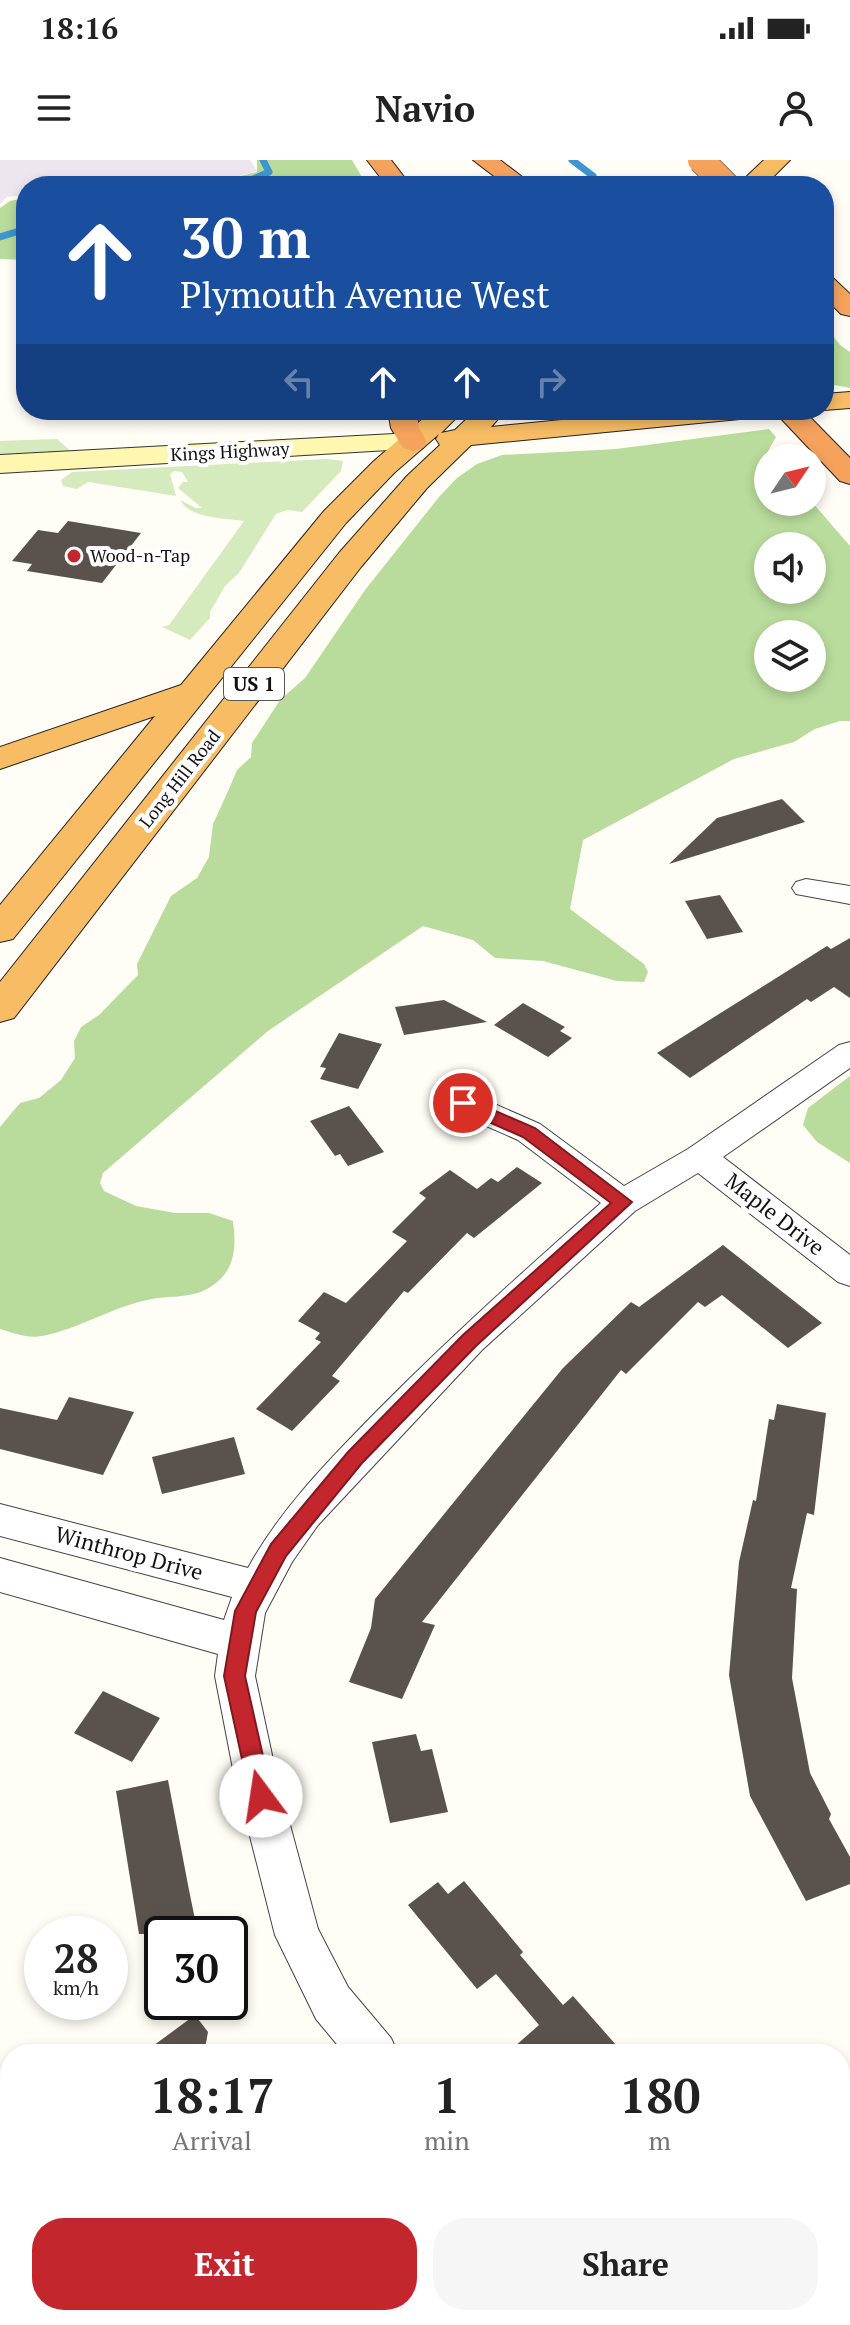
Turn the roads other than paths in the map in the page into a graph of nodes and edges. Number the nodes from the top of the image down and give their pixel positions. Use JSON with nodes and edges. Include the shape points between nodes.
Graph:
{"nodes":[{"id":1,"x":379,"y":160,"type":"edge"},
{"id":2,"x":485,"y":160,"type":"edge"},
{"id":3,"x":701,"y":160,"type":"edge"},
{"id":4,"x":778,"y":160,"type":"edge"},
{"id":5,"x":391,"y":176,"type":"edge"},
{"id":6,"x":508,"y":176,"type":"edge"},
{"id":7,"x":717,"y":176,"type":"edge"},
{"id":8,"x":761,"y":176,"type":"edge"},
{"id":9,"x":834,"y":293,"type":"edge"},
{"id":10,"x":850,"y":308,"type":"edge"},
{"id":11,"x":404,"y":420,"type":"edge"},
{"id":12,"x":537,"y":420,"type":"edge"},
{"id":13,"x":655,"y":420,"type":"edge"},
{"id":14,"x":797,"y":420,"type":"edge"},
{"id":15,"x":455,"y":424,"type":"edge"},
{"id":16,"x":588,"y":427,"type":"junction"},
{"id":17,"x":413,"y":442,"type":"junction"},
{"id":18,"x":0,"y":464,"type":"edge"},
{"id":19,"x":850,"y":475,"type":"edge"},
{"id":20,"x":193,"y":692,"type":"junction"},
{"id":21,"x":0,"y":759,"type":"edge"},
{"id":22,"x":806,"y":888,"type":"dead end"},
{"id":23,"x":850,"y":895,"type":"edge"},
{"id":24,"x":1,"y":921,"type":"edge"},
{"id":25,"x":56,"y":937,"type":"junction"},
{"id":26,"x":0,"y":1009,"type":"edge"},
{"id":27,"x":850,"y":1053,"type":"edge"},
{"id":28,"x":463,"y":1103,"type":"dead end"},
{"id":29,"x":700,"y":1157,"type":"junction"},
{"id":30,"x":623,"y":1202,"type":"junction"},
{"id":31,"x":850,"y":1273,"type":"edge"},
{"id":32,"x":0,"y":1520,"type":"edge"},
{"id":33,"x":0,"y":1575,"type":"edge"},
{"id":34,"x":248,"y":1613,"type":"junction"},
{"id":35,"x":367,"y":2044,"type":"edge"}],
"edges":[{"from":1,"to":5,"type":"highway"},
{"from":2,"to":6,"type":"highway"},
{"from":3,"to":7,"type":"highway","bridge":true},
{"from":4,"to":8,"type":"highway"},
{"from":9,"to":10,"type":"highway"},
{"from":11,"to":17,"type":"highway"},
{"from":12,"to":16,"type":"highway"},
{"from":13,"to":16,"type":"highway"},
{"from":14,"to":19,"type":"highway"},
{"from":15,"to":16,"type":"highway","name":"Kings Highway"},
{"from":15,"to":17,"type":"highway","name":"Kings Highway"},
{"from":15,"to":25,"type":"highway","name":"Long Hill Road","number":"US 1","via":[[417,482],[358,549]]},
{"from":17,"to":18,"type":"main road","name":"Kings Highway"},
{"from":17,"to":20,"type":"highway","name":"Long Hill Road","number":"US 1","via":[[343,507]]},
{"from":20,"to":21,"type":"highway"},
{"from":20,"to":24,"type":"highway","name":"Long Hill Road","number":"US 1"},
{"from":22,"to":23,"type":"street"},
{"from":24,"to":25,"type":"highway"},
{"from":25,"to":26,"type":"highway","name":"Long Hill Road","number":"US 1"},
{"from":27,"to":29,"type":"street"},
{"from":28,"to":30,"type":"street","via":[[529,1132]]},
{"from":29,"to":30,"type":"street"},
{"from":29,"to":31,"type":"street","name":"Maple Drive"},
{"from":30,"to":34,"type":"street","via":[[469,1340],[355,1458],[278,1550]]},
{"from":32,"to":34,"type":"street","name":"Winthrop Drive"},
{"from":33,"to":34,"type":"street"},
{"from":34,"to":35,"type":"street","via":[[235,1676],[297,1935],[332,2003]]}]}
